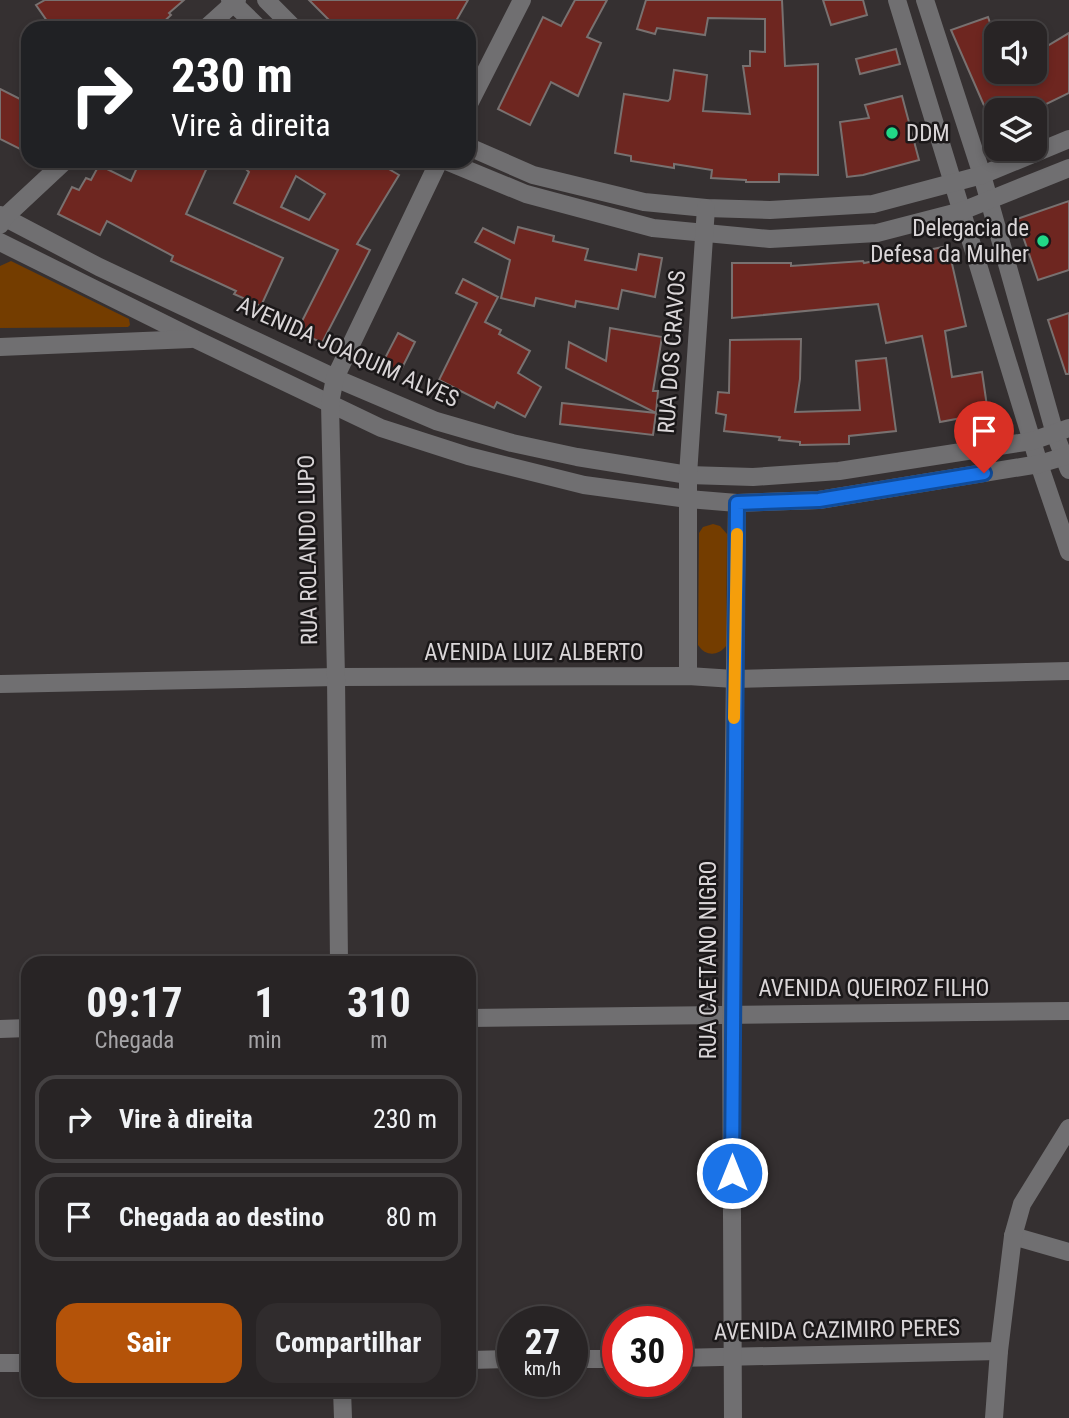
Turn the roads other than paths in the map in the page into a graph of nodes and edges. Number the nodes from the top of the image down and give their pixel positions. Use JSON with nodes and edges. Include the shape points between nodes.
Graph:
{"nodes":[{"id":1,"x":266,"y":0,"type":"edge"},
{"id":2,"x":522,"y":0,"type":"edge"},
{"id":3,"x":897,"y":0,"type":"edge"},
{"id":4,"x":925,"y":0,"type":"edge"},
{"id":5,"x":233,"y":1,"type":"edge"},
{"id":6,"x":213,"y":21,"type":"edge"},
{"id":7,"x":253,"y":21,"type":"edge"},
{"id":8,"x":287,"y":21,"type":"edge"},
{"id":9,"x":476,"y":90,"type":"edge"},
{"id":10,"x":1069,"y":139,"type":"edge"},
{"id":11,"x":476,"y":150,"type":"edge"},
{"id":12,"x":57,"y":168,"type":"edge"},
{"id":13,"x":436,"y":168,"type":"edge"},
{"id":14,"x":463,"y":168,"type":"edge"},
{"id":15,"x":1069,"y":168,"type":"edge"},
{"id":16,"x":982,"y":176,"type":"junction"},
{"id":17,"x":953,"y":184,"type":"junction"},
{"id":18,"x":989,"y":202,"type":"junction"},
{"id":19,"x":706,"y":208,"type":"junction"},
{"id":20,"x":962,"y":211,"type":"junction"},
{"id":21,"x":2,"y":219,"type":"edge"},
{"id":22,"x":703,"y":234,"type":"junction"},
{"id":23,"x":0,"y":242,"type":"edge"},
{"id":24,"x":195,"y":339,"type":"junction"},
{"id":25,"x":0,"y":347,"type":"edge"},
{"id":26,"x":335,"y":378,"type":"junction"},
{"id":27,"x":330,"y":403,"type":"junction"},
{"id":28,"x":1062,"y":431,"type":"edge"},
{"id":29,"x":1032,"y":441,"type":"junction"},
{"id":30,"x":1068,"y":460,"type":"edge"},
{"id":31,"x":1039,"y":464,"type":"junction"},
{"id":32,"x":688,"y":475,"type":"junction"},
{"id":33,"x":688,"y":499,"type":"junction"},
{"id":34,"x":737,"y":503,"type":"junction"},
{"id":35,"x":1069,"y":552,"type":"edge"},
{"id":36,"x":1069,"y":671,"type":"edge"},
{"id":37,"x":688,"y":676,"type":"junction"},
{"id":38,"x":336,"y":677,"type":"junction"},
{"id":39,"x":734,"y":679,"type":"junction"},
{"id":40,"x":0,"y":684,"type":"edge"},
{"id":41,"x":339,"y":956,"type":"edge"},
{"id":42,"x":1069,"y":1011,"type":"edge"},
{"id":43,"x":731,"y":1014,"type":"junction"},
{"id":44,"x":476,"y":1018,"type":"edge"},
{"id":45,"x":21,"y":1028,"type":"edge"},
{"id":46,"x":0,"y":1029,"type":"edge"},
{"id":47,"x":1069,"y":1128,"type":"edge"},
{"id":48,"x":1013,"y":1236,"type":"junction"},
{"id":49,"x":1069,"y":1252,"type":"edge"},
{"id":50,"x":999,"y":1351,"type":"junction"},
{"id":51,"x":693,"y":1358,"type":"edge"},
{"id":52,"x":732,"y":1358,"type":"junction"},
{"id":53,"x":497,"y":1359,"type":"edge"},
{"id":54,"x":476,"y":1360,"type":"edge"},
{"id":55,"x":0,"y":1363,"type":"edge"},
{"id":56,"x":21,"y":1363,"type":"edge"},
{"id":57,"x":342,"y":1397,"type":"edge"},
{"id":58,"x":343,"y":1418,"type":"edge"},
{"id":59,"x":733,"y":1418,"type":"edge"},
{"id":60,"x":994,"y":1418,"type":"edge"}],
"edges":[{"from":1,"to":8,"type":"street"},
{"from":2,"to":9,"type":"street"},
{"from":3,"to":17,"type":"street"},
{"from":4,"to":16,"type":"street"},
{"from":5,"to":6,"type":"street"},
{"from":5,"to":7,"type":"street"},
{"from":10,"to":16,"type":"street"},
{"from":11,"to":19,"type":"street","via":[[533,174],[644,202]]},
{"from":12,"to":21,"type":"street"},
{"from":13,"to":26,"type":"street","name":"RUA ROLANDO LUPO"},
{"from":14,"to":22,"type":"street","via":[[526,194],[653,228]]},
{"from":15,"to":18,"type":"street"},
{"from":16,"to":17,"type":"street"},
{"from":16,"to":18,"type":"street"},
{"from":17,"to":19,"type":"street","via":[[873,204],[770,210]]},
{"from":17,"to":20,"type":"street"},
{"from":18,"to":20,"type":"street"},
{"from":18,"to":28,"type":"street"},
{"from":19,"to":22,"type":"street","name":"RUA DOS CRAVOS"},
{"from":20,"to":22,"type":"street","via":[[877,233],[770,239]]},
{"from":20,"to":29,"type":"street"},
{"from":21,"to":26,"type":"street","name":"AVENIDA JOAQUIM ALVES"},
{"from":22,"to":32,"type":"street","name":"RUA DOS CRAVOS"},
{"from":23,"to":24,"type":"street"},
{"from":24,"to":25,"type":"street"},
{"from":24,"to":27,"type":"street"},
{"from":26,"to":27,"type":"street","name":"RUA ROLANDO LUPO"},
{"from":26,"to":32,"type":"street","name":"AVENIDA JOAQUIM ALVES","via":[[436,421],[512,443]]},
{"from":27,"to":33,"type":"street","via":[[381,428],[468,456],[583,485]]},
{"from":27,"to":38,"type":"street","name":"RUA ROLANDO LUPO"},
{"from":28,"to":29,"type":"street","name":"AVENIDA JOAQUIM ALVES"},
{"from":28,"to":30,"type":"street"},
{"from":29,"to":31,"type":"street"},
{"from":29,"to":32,"type":"street","name":"AVENIDA JOAQUIM ALVES","via":[[839,471],[753,477]]},
{"from":30,"to":31,"type":"street"},
{"from":31,"to":34,"type":"street","via":[[819,500]]},
{"from":31,"to":35,"type":"street"},
{"from":32,"to":33,"type":"street","name":"RUA DOS CRAVOS"},
{"from":33,"to":34,"type":"street"},
{"from":33,"to":37,"type":"street"},
{"from":34,"to":39,"type":"street","name":"RUA CAETANO NIGRO"},
{"from":36,"to":39,"type":"street","name":"AVENIDA LUIZ ALBERTO"},
{"from":37,"to":38,"type":"street","name":"AVENIDA LUIZ ALBERTO"},
{"from":37,"to":39,"type":"street","name":"AVENIDA LUIZ ALBERTO"},
{"from":38,"to":40,"type":"street","name":"AVENIDA LUIZ ALBERTO"},
{"from":38,"to":41,"type":"street","name":"RUA ROLANDO LUPO"},
{"from":39,"to":43,"type":"street","name":"RUA CAETANO NIGRO"},
{"from":42,"to":43,"type":"street","name":"AVENIDA QUEIROZ FILHO"},
{"from":43,"to":44,"type":"street","name":"AVENIDA QUEIROZ FILHO"},
{"from":43,"to":52,"type":"street","name":"RUA CAETANO NIGRO"},
{"from":45,"to":46,"type":"street"},
{"from":47,"to":48,"type":"street","via":[[1022,1204]]},
{"from":48,"to":49,"type":"street"},
{"from":48,"to":50,"type":"street"},
{"from":50,"to":52,"type":"street","name":"AVENIDA CAZIMIRO PERES"},
{"from":50,"to":60,"type":"street"},
{"from":51,"to":52,"type":"street","name":"AVENIDA CAZIMIRO PERES"},
{"from":52,"to":59,"type":"street","name":"RUA CAETANO NIGRO"},
{"from":53,"to":54,"type":"street"},
{"from":55,"to":56,"type":"street"},
{"from":57,"to":58,"type":"street"}]}
